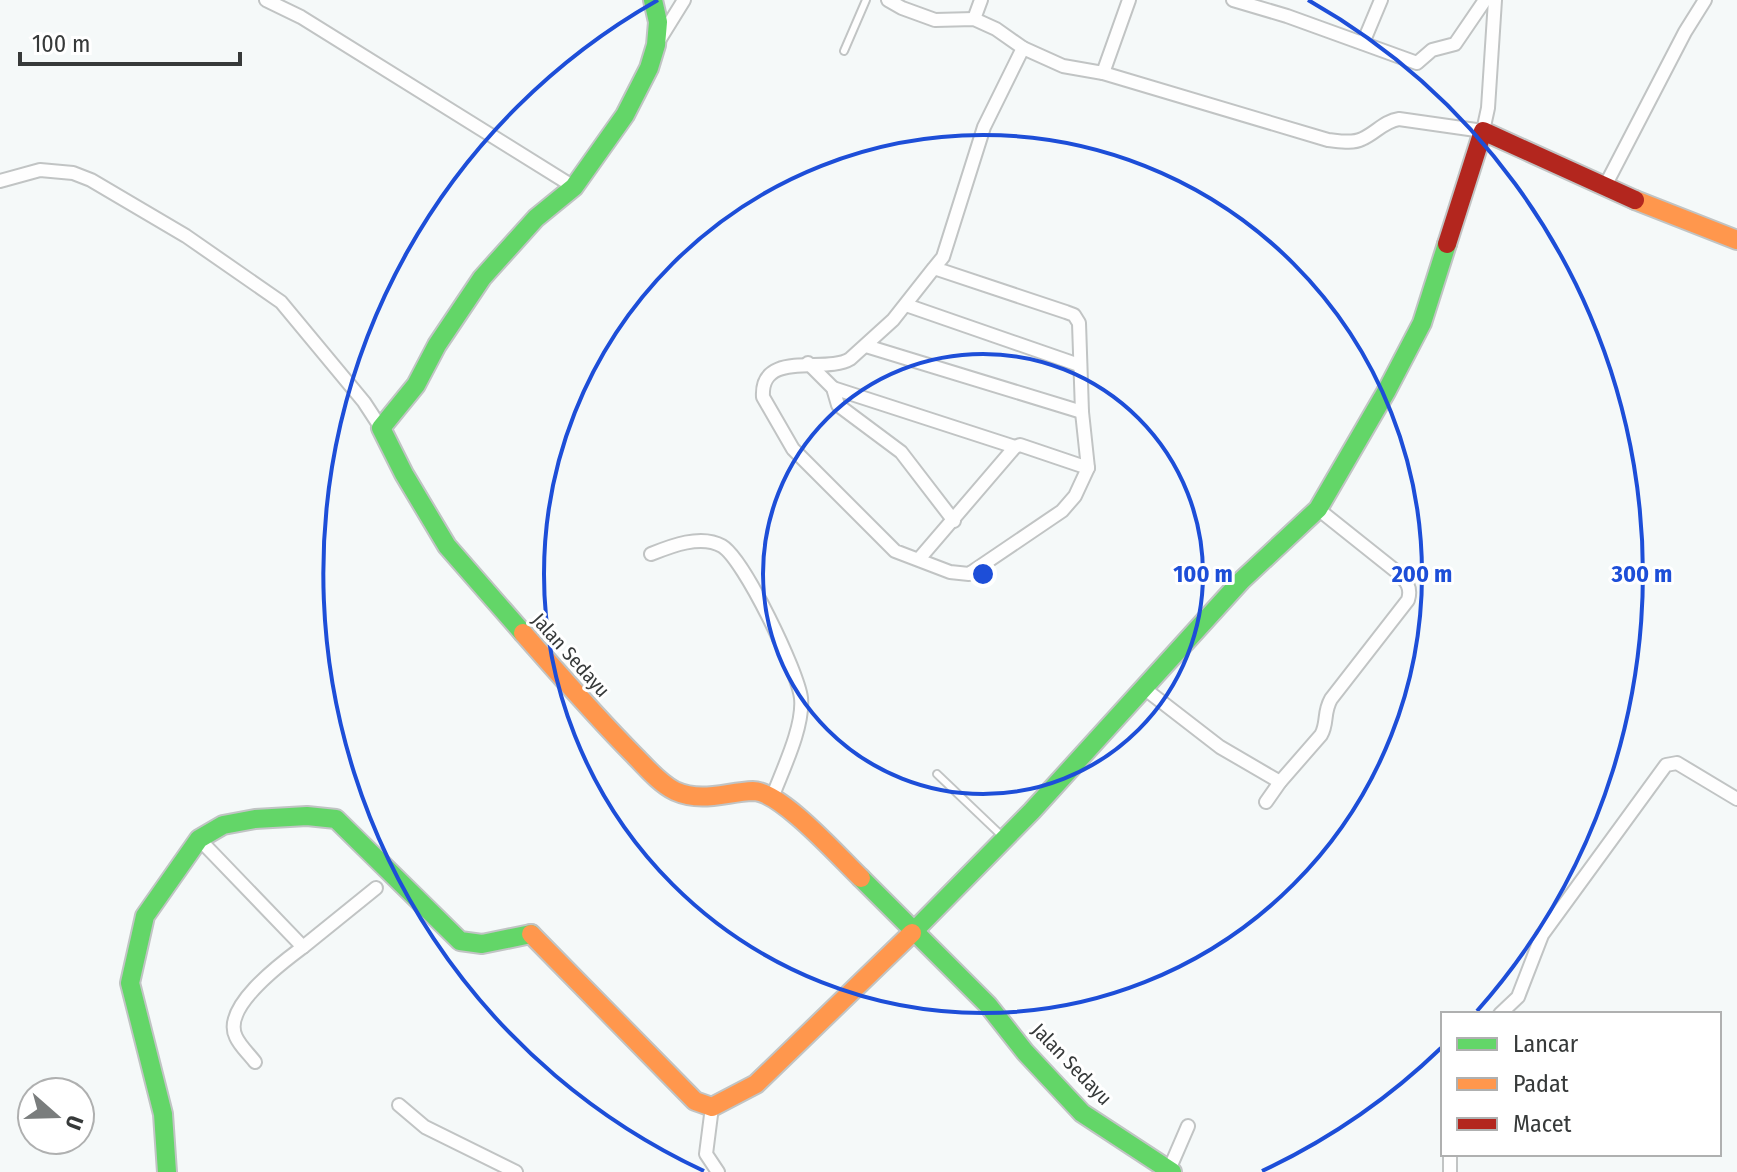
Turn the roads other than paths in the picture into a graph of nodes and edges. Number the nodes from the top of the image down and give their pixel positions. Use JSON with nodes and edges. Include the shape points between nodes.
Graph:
{"nodes":[{"id":1,"x":266,"y":0,"type":"edge"},
{"id":2,"x":653,"y":0,"type":"edge"},
{"id":3,"x":684,"y":0,"type":"edge"},
{"id":4,"x":866,"y":0,"type":"edge"},
{"id":5,"x":888,"y":0,"type":"edge"},
{"id":6,"x":981,"y":0,"type":"edge"},
{"id":7,"x":1129,"y":0,"type":"edge"},
{"id":8,"x":1233,"y":0,"type":"edge"},
{"id":9,"x":1381,"y":0,"type":"edge"},
{"id":10,"x":1485,"y":0,"type":"edge"},
{"id":11,"x":1495,"y":0,"type":"edge"},
{"id":12,"x":1705,"y":0,"type":"edge"},
{"id":13,"x":974,"y":19,"type":"junction"},
{"id":14,"x":658,"y":42,"type":"junction"},
{"id":15,"x":1363,"y":43,"type":"junction"},
{"id":16,"x":1023,"y":48,"type":"junction"},
{"id":17,"x":844,"y":51,"type":"dead end"},
{"id":18,"x":1103,"y":73,"type":"junction"},
{"id":19,"x":1483,"y":131,"type":"junction"},
{"id":20,"x":0,"y":181,"type":"edge"},
{"id":21,"x":574,"y":187,"type":"junction"},
{"id":22,"x":1604,"y":188,"type":"junction"},
{"id":23,"x":1737,"y":240,"type":"edge"},
{"id":24,"x":934,"y":268,"type":"junction"},
{"id":25,"x":906,"y":305,"type":"junction"},
{"id":26,"x":866,"y":346,"type":"junction"},
{"id":27,"x":808,"y":363,"type":"junction"},
{"id":28,"x":1079,"y":365,"type":"junction"},
{"id":29,"x":833,"y":388,"type":"junction"},
{"id":30,"x":1082,"y":412,"type":"junction"},
{"id":31,"x":381,"y":428,"type":"junction"},
{"id":32,"x":1015,"y":447,"type":"junction"},
{"id":33,"x":1088,"y":468,"type":"junction"},
{"id":34,"x":1318,"y":509,"type":"junction"},
{"id":35,"x":954,"y":521,"type":"junction"},
{"id":36,"x":651,"y":554,"type":"dead end"},
{"id":37,"x":919,"y":559,"type":"junction"},
{"id":38,"x":1145,"y":689,"type":"junction"},
{"id":39,"x":937,"y":774,"type":"dead end"},
{"id":40,"x":1280,"y":782,"type":"junction"},
{"id":41,"x":772,"y":798,"type":"junction"},
{"id":42,"x":1737,"y":798,"type":"edge"},
{"id":43,"x":1266,"y":802,"type":"dead end"},
{"id":44,"x":199,"y":839,"type":"junction"},
{"id":45,"x":1004,"y":839,"type":"junction"},
{"id":46,"x":376,"y":888,"type":"dead end"},
{"id":47,"x":914,"y":931,"type":"junction"},
{"id":48,"x":303,"y":947,"type":"junction"},
{"id":49,"x":1502,"y":1012,"type":"edge"},
{"id":50,"x":255,"y":1062,"type":"dead end"},
{"id":51,"x":399,"y":1105,"type":"dead end"},
{"id":52,"x":712,"y":1107,"type":"junction"},
{"id":53,"x":1188,"y":1126,"type":"dead end"},
{"id":54,"x":1170,"y":1171,"type":"edge"},
{"id":55,"x":167,"y":1172,"type":"edge"},
{"id":56,"x":516,"y":1172,"type":"edge"},
{"id":57,"x":718,"y":1172,"type":"edge"}],
"edges":[{"from":1,"to":21,"type":"street"},
{"from":2,"to":14,"type":"street"},
{"from":3,"to":14,"type":"street"},
{"from":4,"to":17,"type":"lane"},
{"from":5,"to":13,"type":"street","via":[[935,20]]},
{"from":6,"to":13,"type":"street"},
{"from":7,"to":18,"type":"street"},
{"from":8,"to":15,"type":"street"},
{"from":9,"to":15,"type":"street"},
{"from":10,"to":15,"type":"street","via":[[1455,44],[1432,50],[1417,63]]},
{"from":11,"to":19,"type":"street"},
{"from":12,"to":22,"type":"street"},
{"from":13,"to":16,"type":"street"},
{"from":14,"to":21,"type":"street","via":[[645,79]]},
{"from":16,"to":18,"type":"street","via":[[1063,66]]},
{"from":16,"to":24,"type":"street","via":[[984,127],[943,257]]},
{"from":18,"to":19,"type":"street","via":[[1328,140],[1363,139],[1399,119]]},
{"from":19,"to":22,"type":"street"},
{"from":19,"to":34,"type":"street","via":[[1422,323]]},
{"from":20,"to":31,"type":"street","via":[[40,170],[73,173],[186,236],[281,302]]},
{"from":21,"to":31,"type":"street","via":[[536,218],[482,278],[416,385]]},
{"from":22,"to":23,"type":"street"},
{"from":24,"to":25,"type":"street"},
{"from":24,"to":28,"type":"street","via":[[1074,315],[1079,323]]},
{"from":25,"to":26,"type":"street"},
{"from":25,"to":28,"type":"street"},
{"from":26,"to":27,"type":"street","via":[[844,363]]},
{"from":26,"to":30,"type":"street"},
{"from":27,"to":29,"type":"street"},
{"from":27,"to":37,"type":"street","via":[[767,377],[762,388],[767,405],[793,449],[895,551]]},
{"from":28,"to":30,"type":"street"},
{"from":29,"to":32,"type":"street"},
{"from":29,"to":35,"type":"street","via":[[838,405],[901,452]]},
{"from":30,"to":33,"type":"street"},
{"from":31,"to":41,"type":"street","name":"Jalan Sedayu","via":[[447,546],[590,710],[661,782],[701,798],[755,791]]},
{"from":32,"to":33,"type":"street"},
{"from":32,"to":35,"type":"street"},
{"from":33,"to":37,"type":"street","via":[[1062,511],[969,574]]},
{"from":34,"to":38,"type":"street","via":[[1241,581]]},
{"from":34,"to":40,"type":"street","via":[[1397,572],[1410,593],[1331,699],[1321,735]]},
{"from":35,"to":37,"type":"street"},
{"from":36,"to":41,"type":"street","via":[[677,544],[704,541],[722,546],[735,559],[777,635],[801,699],[799,721]]},
{"from":38,"to":40,"type":"street","via":[[1220,747]]},
{"from":38,"to":45,"type":"street"},
{"from":39,"to":45,"type":"lane"},
{"from":40,"to":43,"type":"street"},
{"from":41,"to":47,"type":"street","name":"Jalan Sedayu","via":[[799,817]]},
{"from":42,"to":49,"type":"street","via":[[1683,766],[1666,765],[1542,935],[1518,997]]},
{"from":44,"to":48,"type":"street"},
{"from":44,"to":52,"type":"street","via":[[223,825],[255,819],[336,819],[460,941],[482,944],[530,933],[695,1101]]},
{"from":44,"to":55,"type":"street","via":[[145,916],[130,983],[163,1114]]},
{"from":45,"to":47,"type":"street"},
{"from":46,"to":48,"type":"street"},
{"from":47,"to":52,"type":"street","via":[[756,1084]]},
{"from":47,"to":54,"type":"street","name":"Jalan Sedayu","via":[[988,1005],[1082,1113]]},
{"from":48,"to":50,"type":"street","via":[[260,981],[234,1020],[234,1035]]},
{"from":51,"to":56,"type":"street","via":[[425,1127]]},
{"from":52,"to":57,"type":"street","via":[[706,1154]]},
{"from":53,"to":54,"type":"street"}]}
